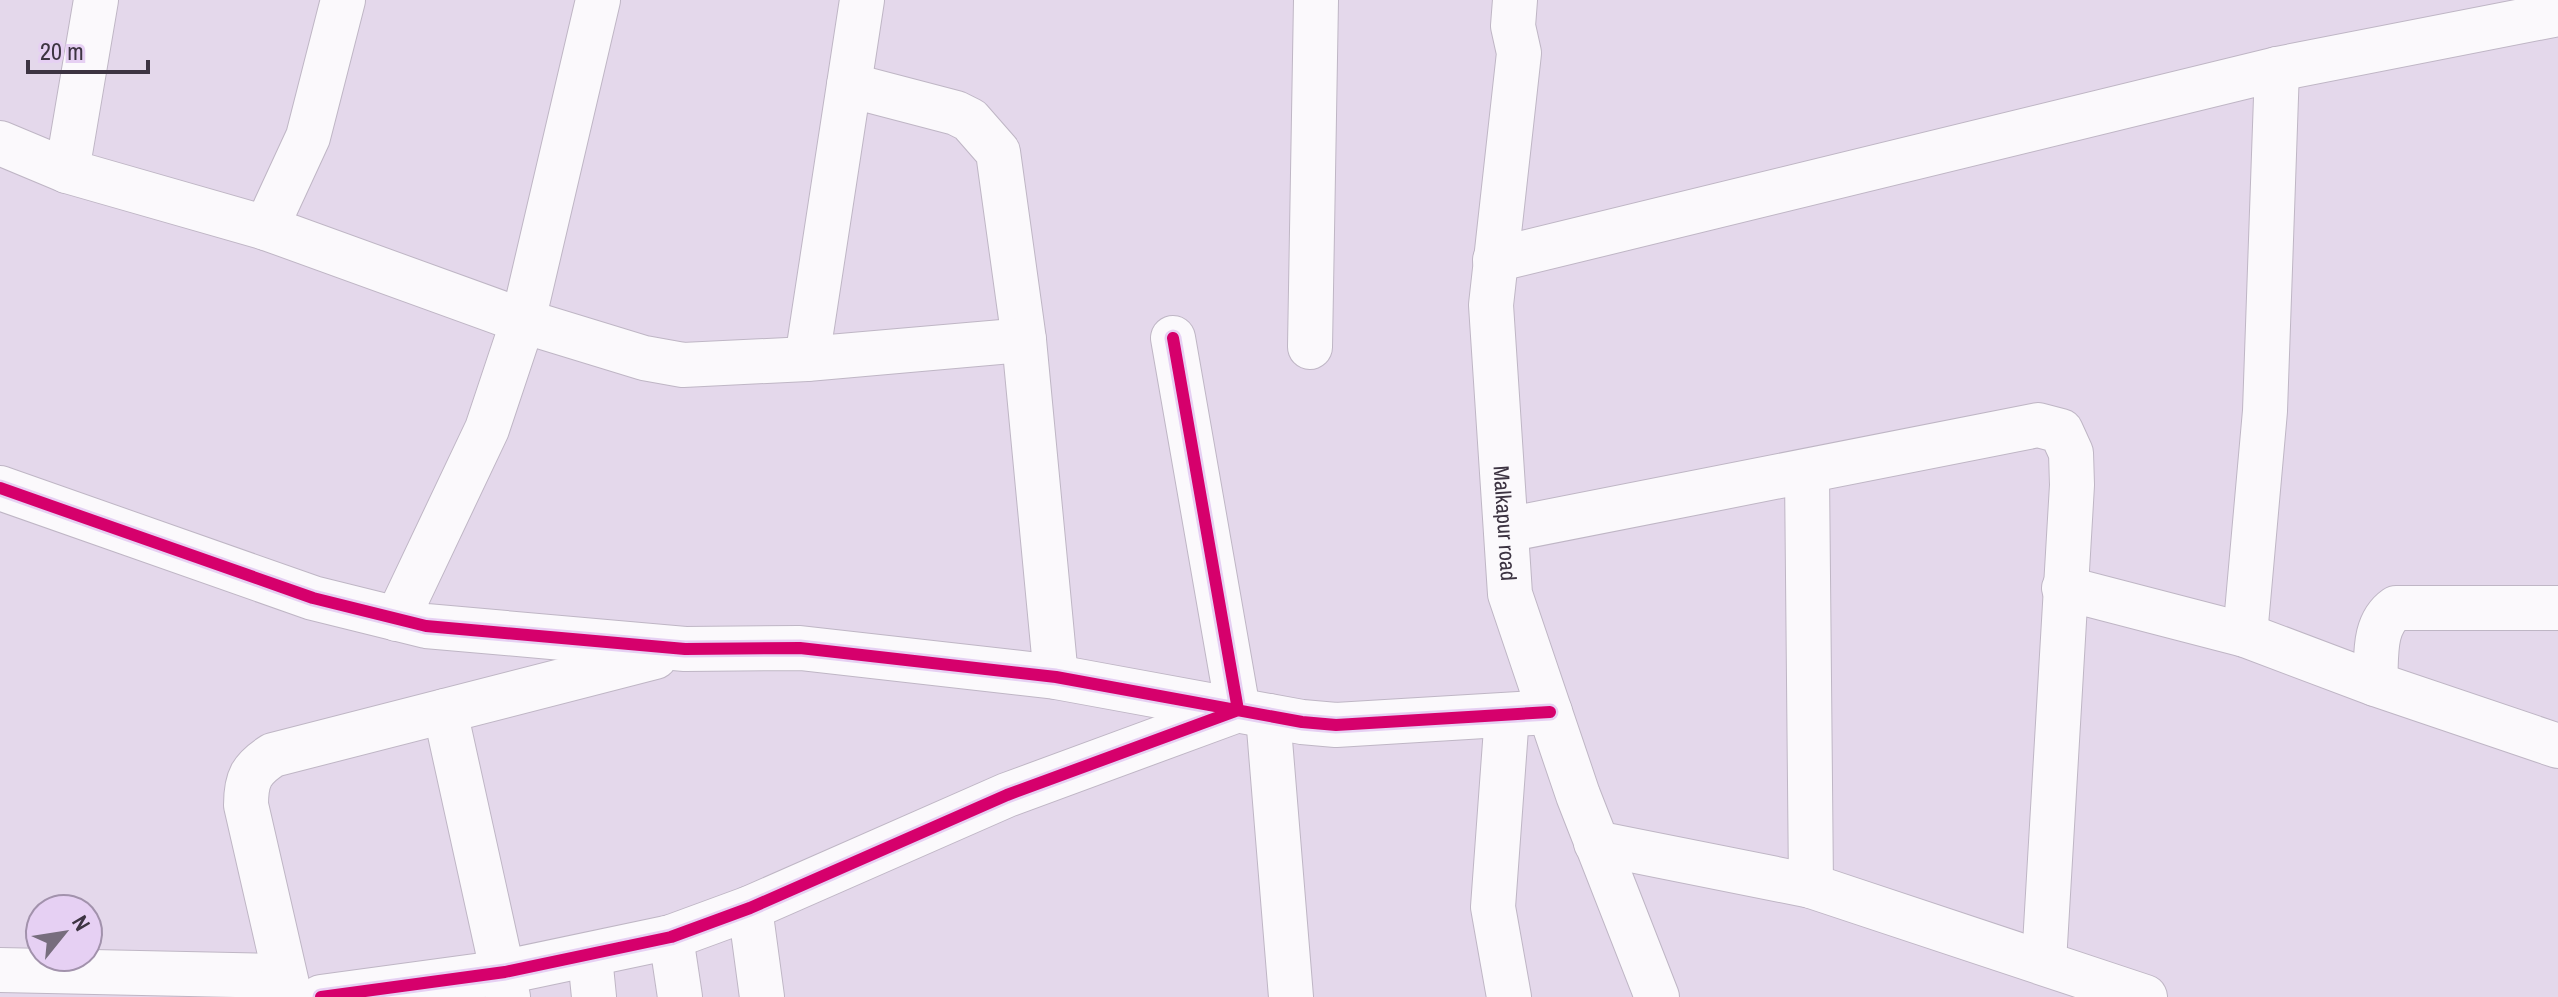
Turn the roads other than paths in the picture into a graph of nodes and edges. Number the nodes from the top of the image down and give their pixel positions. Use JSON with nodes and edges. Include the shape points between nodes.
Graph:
{"nodes":[{"id":1,"x":96,"y":0,"type":"edge"},
{"id":2,"x":343,"y":0,"type":"edge"},
{"id":3,"x":598,"y":0,"type":"edge"},
{"id":4,"x":862,"y":0,"type":"edge"},
{"id":5,"x":1316,"y":0,"type":"edge"},
{"id":6,"x":1519,"y":9,"type":"edge"},
{"id":7,"x":2558,"y":14,"type":"edge"},
{"id":8,"x":2277,"y":69,"type":"junction"},
{"id":9,"x":849,"y":85,"type":"junction"},
{"id":10,"x":0,"y":143,"type":"edge"},
{"id":11,"x":67,"y":171,"type":"junction"},
{"id":12,"x":266,"y":228,"type":"junction"},
{"id":13,"x":1495,"y":260,"type":"junction"},
{"id":14,"x":523,"y":321,"type":"junction"},
{"id":15,"x":1173,"y":338,"type":"dead end"},
{"id":16,"x":1024,"y":340,"type":"junction"},
{"id":17,"x":1310,"y":347,"type":"dead end"},
{"id":18,"x":807,"y":359,"type":"junction"},
{"id":19,"x":1807,"y":473,"type":"junction"},
{"id":20,"x":0,"y":488,"type":"edge"},
{"id":21,"x":1506,"y":530,"type":"junction"},
{"id":22,"x":2064,"y":588,"type":"junction"},
{"id":23,"x":2558,"y":608,"type":"edge"},
{"id":24,"x":397,"y":619,"type":"junction"},
{"id":25,"x":2245,"y":635,"type":"junction"},
{"id":26,"x":685,"y":649,"type":"junction"},
{"id":27,"x":1056,"y":677,"type":"junction"},
{"id":28,"x":2375,"y":684,"type":"junction"},
{"id":29,"x":445,"y":711,"type":"junction"},
{"id":30,"x":1550,"y":712,"type":"junction"},
{"id":31,"x":1253,"y":713,"type":"junction"},
{"id":32,"x":1507,"y":715,"type":"junction"},
{"id":33,"x":2558,"y":746,"type":"edge"},
{"id":34,"x":1596,"y":843,"type":"junction"},
{"id":35,"x":1811,"y":886,"type":"junction"},
{"id":36,"x":750,"y":908,"type":"junction"},
{"id":37,"x":671,"y":937,"type":"junction"},
{"id":38,"x":2044,"y":962,"type":"junction"},
{"id":39,"x":0,"y":970,"type":"edge"},
{"id":40,"x":592,"y":977,"type":"edge"},
{"id":41,"x":506,"y":984,"type":"edge"},
{"id":42,"x":286,"y":986,"type":"edge"},
{"id":43,"x":321,"y":997,"type":"edge"},
{"id":44,"x":680,"y":997,"type":"edge"},
{"id":45,"x":762,"y":997,"type":"edge"},
{"id":46,"x":1291,"y":997,"type":"edge"},
{"id":47,"x":1509,"y":997,"type":"edge"},
{"id":48,"x":1657,"y":997,"type":"edge"},
{"id":49,"x":2145,"y":997,"type":"edge"}],
"edges":[{"from":1,"to":11,"type":"street"},
{"from":2,"to":12,"type":"street","via":[[308,137]]},
{"from":3,"to":14,"type":"street"},
{"from":4,"to":9,"type":"street"},
{"from":5,"to":17,"type":"street"},
{"from":6,"to":13,"type":"street","name":"Malkapur road","via":[[1519,53]]},
{"from":7,"to":8,"type":"street"},
{"from":8,"to":13,"type":"street"},
{"from":8,"to":25,"type":"street","via":[[2265,411]]},
{"from":9,"to":16,"type":"street","via":[[956,113],[970,120],[998,152]]},
{"from":9,"to":18,"type":"street"},
{"from":10,"to":11,"type":"street"},
{"from":11,"to":12,"type":"street"},
{"from":12,"to":14,"type":"street"},
{"from":13,"to":21,"type":"street","name":"Malkapur road","via":[[1491,305]]},
{"from":14,"to":18,"type":"street","via":[[607,350],[683,365]]},
{"from":14,"to":24,"type":"street","via":[[487,429]]},
{"from":15,"to":31,"type":"street"},
{"from":16,"to":18,"type":"street"},
{"from":16,"to":27,"type":"street"},
{"from":19,"to":21,"type":"street"},
{"from":19,"to":22,"type":"street","via":[[2038,425],[2061,431],[2071,453],[2072,474]]},
{"from":19,"to":35,"type":"street"},
{"from":20,"to":24,"type":"street","via":[[313,598]]},
{"from":21,"to":30,"type":"street","name":"Malkapur road","via":[[1510,594]]},
{"from":22,"to":25,"type":"street"},
{"from":22,"to":38,"type":"street"},
{"from":23,"to":28,"type":"street","via":[[2396,608],[2385,615],[2379,629]]},
{"from":24,"to":26,"type":"street"},
{"from":25,"to":28,"type":"street"},
{"from":26,"to":27,"type":"street","via":[[800,648]]},
{"from":26,"to":29,"type":"street"},
{"from":27,"to":31,"type":"street"},
{"from":28,"to":33,"type":"street"},
{"from":29,"to":41,"type":"street"},
{"from":29,"to":42,"type":"street","via":[[273,755],[255,766],[246,784],[246,805]]},
{"from":30,"to":32,"type":"street"},
{"from":30,"to":34,"type":"street","name":"Malkapur road"},
{"from":31,"to":32,"type":"street","via":[[1336,725]]},
{"from":31,"to":36,"type":"street","via":[[1007,795]]},
{"from":31,"to":46,"type":"street"},
{"from":32,"to":47,"type":"street","via":[[1493,907]]},
{"from":34,"to":35,"type":"street"},
{"from":34,"to":48,"type":"street","name":"Malkapur road"},
{"from":35,"to":38,"type":"street"},
{"from":36,"to":37,"type":"street"},
{"from":36,"to":45,"type":"street"},
{"from":37,"to":40,"type":"street"},
{"from":37,"to":44,"type":"street"},
{"from":38,"to":49,"type":"street"},
{"from":39,"to":42,"type":"street"},
{"from":40,"to":41,"type":"street"},
{"from":41,"to":43,"type":"street"}]}
